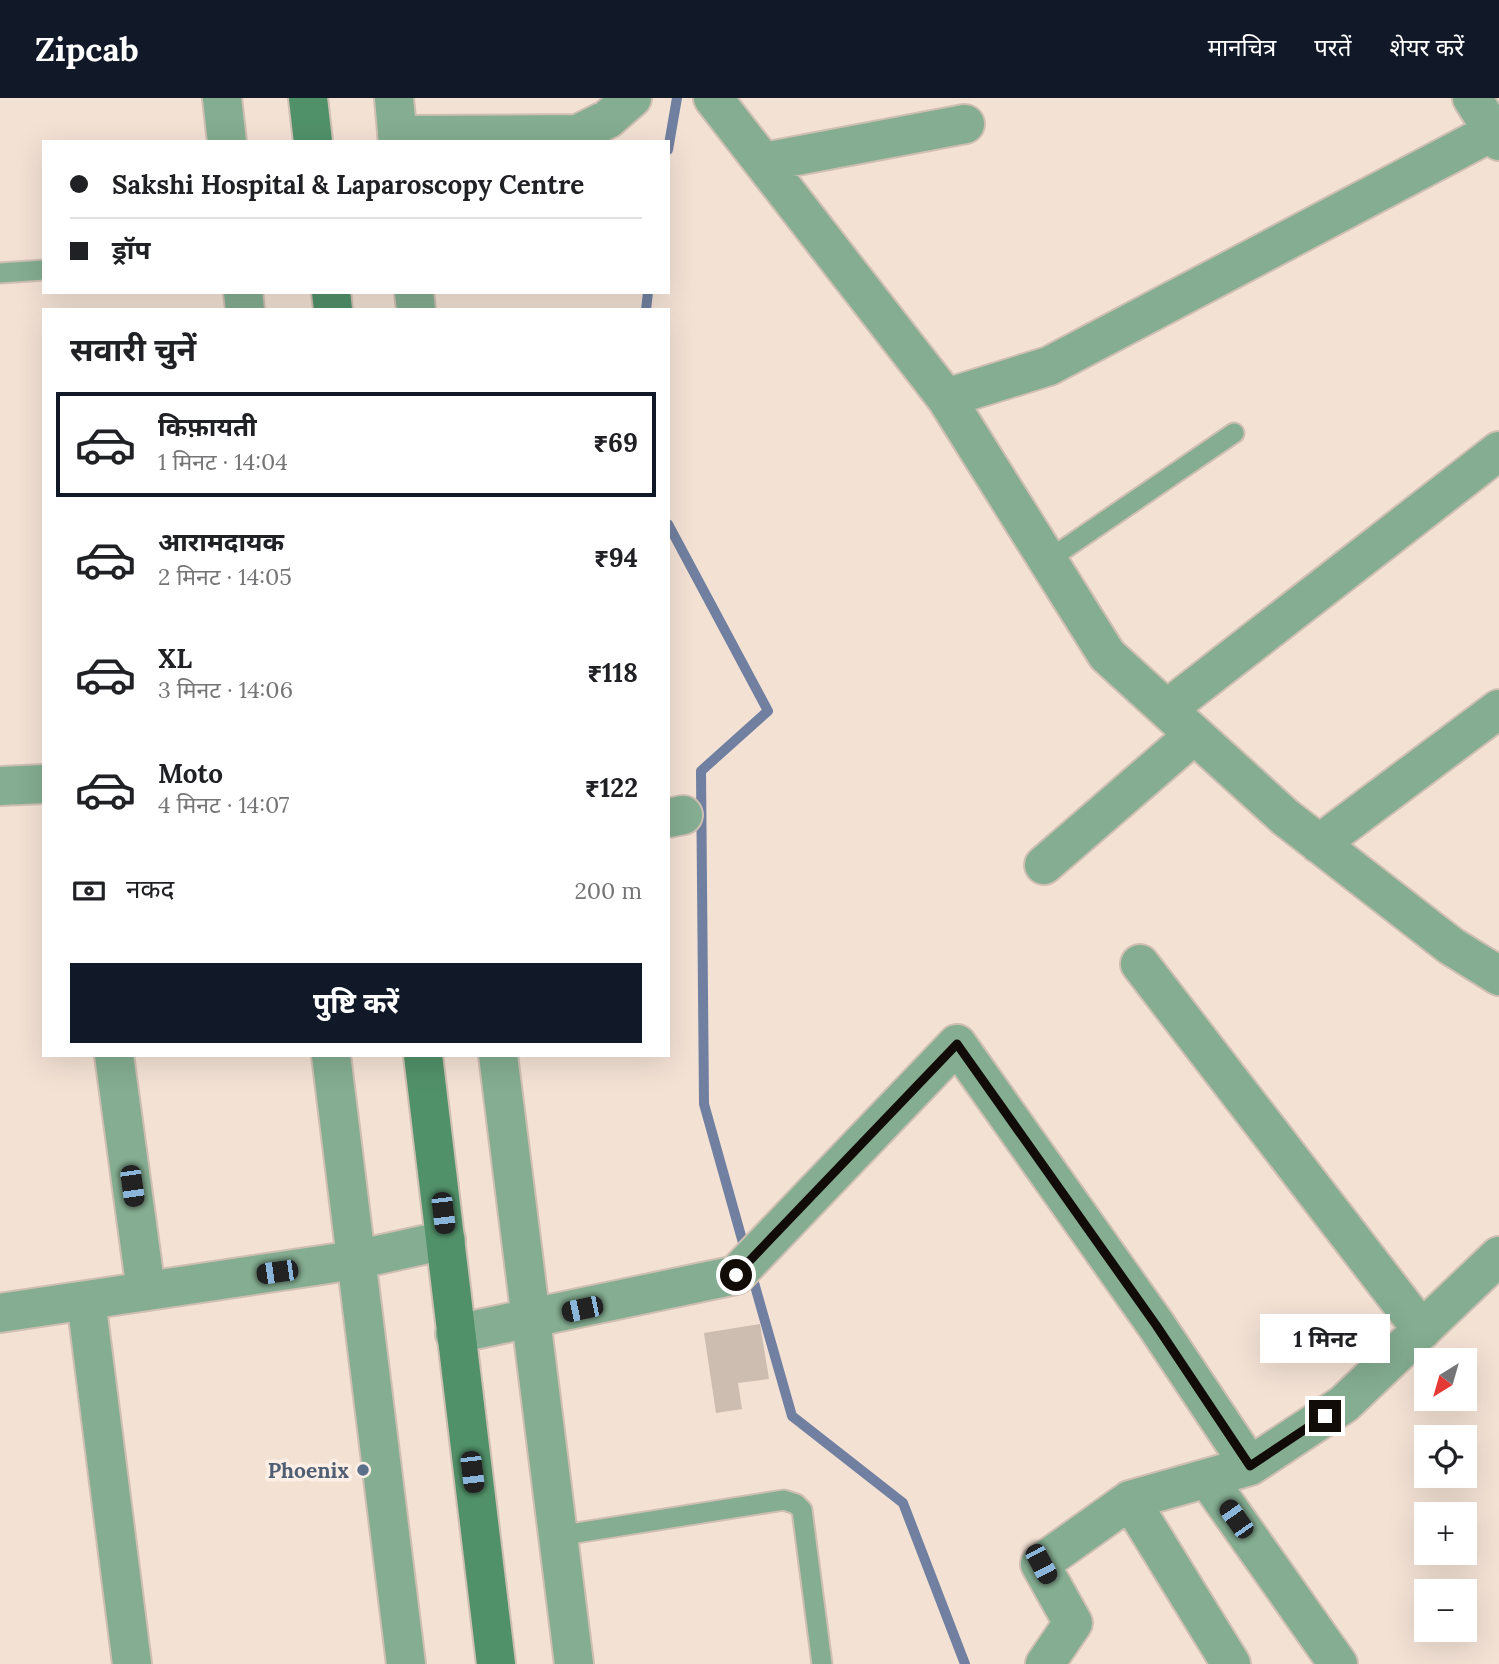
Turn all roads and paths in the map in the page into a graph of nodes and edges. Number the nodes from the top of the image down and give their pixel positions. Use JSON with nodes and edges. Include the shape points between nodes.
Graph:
{"nodes":[{"id":1,"x":222,"y":98,"type":"edge"},
{"id":2,"x":308,"y":98,"type":"edge"},
{"id":3,"x":394,"y":98,"type":"edge"},
{"id":4,"x":632,"y":98,"type":"edge"},
{"id":5,"x":713,"y":98,"type":"edge"},
{"id":6,"x":1472,"y":98,"type":"edge"},
{"id":7,"x":965,"y":124,"type":"dead end"},
{"id":8,"x":1495,"y":137,"type":"edge"},
{"id":9,"x":397,"y":139,"type":"edge"},
{"id":10,"x":227,"y":140,"type":"edge"},
{"id":11,"x":313,"y":140,"type":"edge"},
{"id":12,"x":764,"y":162,"type":"junction"},
{"id":13,"x":42,"y":270,"type":"edge"},
{"id":14,"x":0,"y":273,"type":"edge"},
{"id":15,"x":946,"y":398,"type":"junction"},
{"id":16,"x":1234,"y":433,"type":"dead end"},
{"id":17,"x":1499,"y":451,"type":"edge"},
{"id":18,"x":1048,"y":560,"type":"junction"},
{"id":19,"x":1167,"y":709,"type":"junction"},
{"id":20,"x":1499,"y":709,"type":"edge"},
{"id":21,"x":1194,"y":735,"type":"junction"},
{"id":22,"x":42,"y":784,"type":"edge"},
{"id":23,"x":0,"y":786,"type":"edge"},
{"id":24,"x":1319,"y":844,"type":"junction"},
{"id":25,"x":1044,"y":865,"type":"dead end"},
{"id":26,"x":1140,"y":964,"type":"dead end"},
{"id":27,"x":1499,"y":976,"type":"edge"},
{"id":28,"x":114,"y":1057,"type":"edge"},
{"id":29,"x":331,"y":1057,"type":"edge"},
{"id":30,"x":424,"y":1057,"type":"edge"},
{"id":31,"x":498,"y":1057,"type":"edge"},
{"id":32,"x":446,"y":1240,"type":"junction"},
{"id":33,"x":1499,"y":1256,"type":"edge"},
{"id":34,"x":355,"y":1260,"type":"junction"},
{"id":35,"x":146,"y":1291,"type":"junction"},
{"id":36,"x":86,"y":1300,"type":"junction"},
{"id":37,"x":0,"y":1313,"type":"edge"},
{"id":38,"x":530,"y":1321,"type":"junction"},
{"id":39,"x":1422,"y":1329,"type":"junction"},
{"id":40,"x":455,"y":1334,"type":"junction"},
{"id":41,"x":1250,"y":1466,"type":"junction"},
{"id":42,"x":1207,"y":1478,"type":"junction"},
{"id":43,"x":1130,"y":1500,"type":"junction"},
{"id":44,"x":557,"y":1535,"type":"junction"},
{"id":45,"x":132,"y":1664,"type":"edge"},
{"id":46,"x":406,"y":1664,"type":"edge"},
{"id":47,"x":496,"y":1664,"type":"edge"},
{"id":48,"x":574,"y":1664,"type":"edge"},
{"id":49,"x":822,"y":1664,"type":"edge"},
{"id":50,"x":1045,"y":1664,"type":"edge"},
{"id":51,"x":1231,"y":1664,"type":"edge"},
{"id":52,"x":1338,"y":1664,"type":"edge"}],
"edges":[{"from":1,"to":10,"type":"street"},
{"from":2,"to":11,"type":"main road"},
{"from":3,"to":9,"type":"street"},
{"from":4,"to":9,"type":"street","via":[[608,119],[578,134]]},
{"from":5,"to":12,"type":"street"},
{"from":6,"to":8,"type":"street"},
{"from":7,"to":12,"type":"street"},
{"from":8,"to":15,"type":"street","via":[[1049,366]]},
{"from":12,"to":15,"type":"street"},
{"from":13,"to":14,"type":"lane"},
{"from":15,"to":18,"type":"street"},
{"from":16,"to":18,"type":"lane"},
{"from":17,"to":19,"type":"street"},
{"from":18,"to":19,"type":"street","via":[[1107,655]]},
{"from":19,"to":21,"type":"street"},
{"from":20,"to":24,"type":"street"},
{"from":21,"to":24,"type":"street"},
{"from":21,"to":25,"type":"street"},
{"from":22,"to":23,"type":"street"},
{"from":24,"to":27,"type":"street","via":[[1451,946]]},
{"from":26,"to":39,"type":"street"},
{"from":28,"to":35,"type":"street"},
{"from":29,"to":34,"type":"street"},
{"from":30,"to":32,"type":"main road"},
{"from":31,"to":38,"type":"street"},
{"from":32,"to":34,"type":"street"},
{"from":32,"to":40,"type":"main road"},
{"from":33,"to":39,"type":"street"},
{"from":34,"to":35,"type":"street"},
{"from":34,"to":46,"type":"street"},
{"from":35,"to":36,"type":"street"},
{"from":36,"to":37,"type":"street"},
{"from":36,"to":45,"type":"street"},
{"from":38,"to":40,"type":"street"},
{"from":38,"to":41,"type":"street","via":[[736,1275],[957,1044]]},
{"from":38,"to":44,"type":"street"},
{"from":39,"to":41,"type":"street","via":[[1344,1404]]},
{"from":40,"to":47,"type":"main road"},
{"from":41,"to":42,"type":"street"},
{"from":42,"to":43,"type":"street"},
{"from":42,"to":52,"type":"street"},
{"from":43,"to":50,"type":"street","via":[[1041,1564],[1073,1623]]},
{"from":43,"to":51,"type":"street"},
{"from":44,"to":48,"type":"street"},
{"from":44,"to":49,"type":"lane","via":[[784,1500],[796,1504],[802,1510]]}]}
